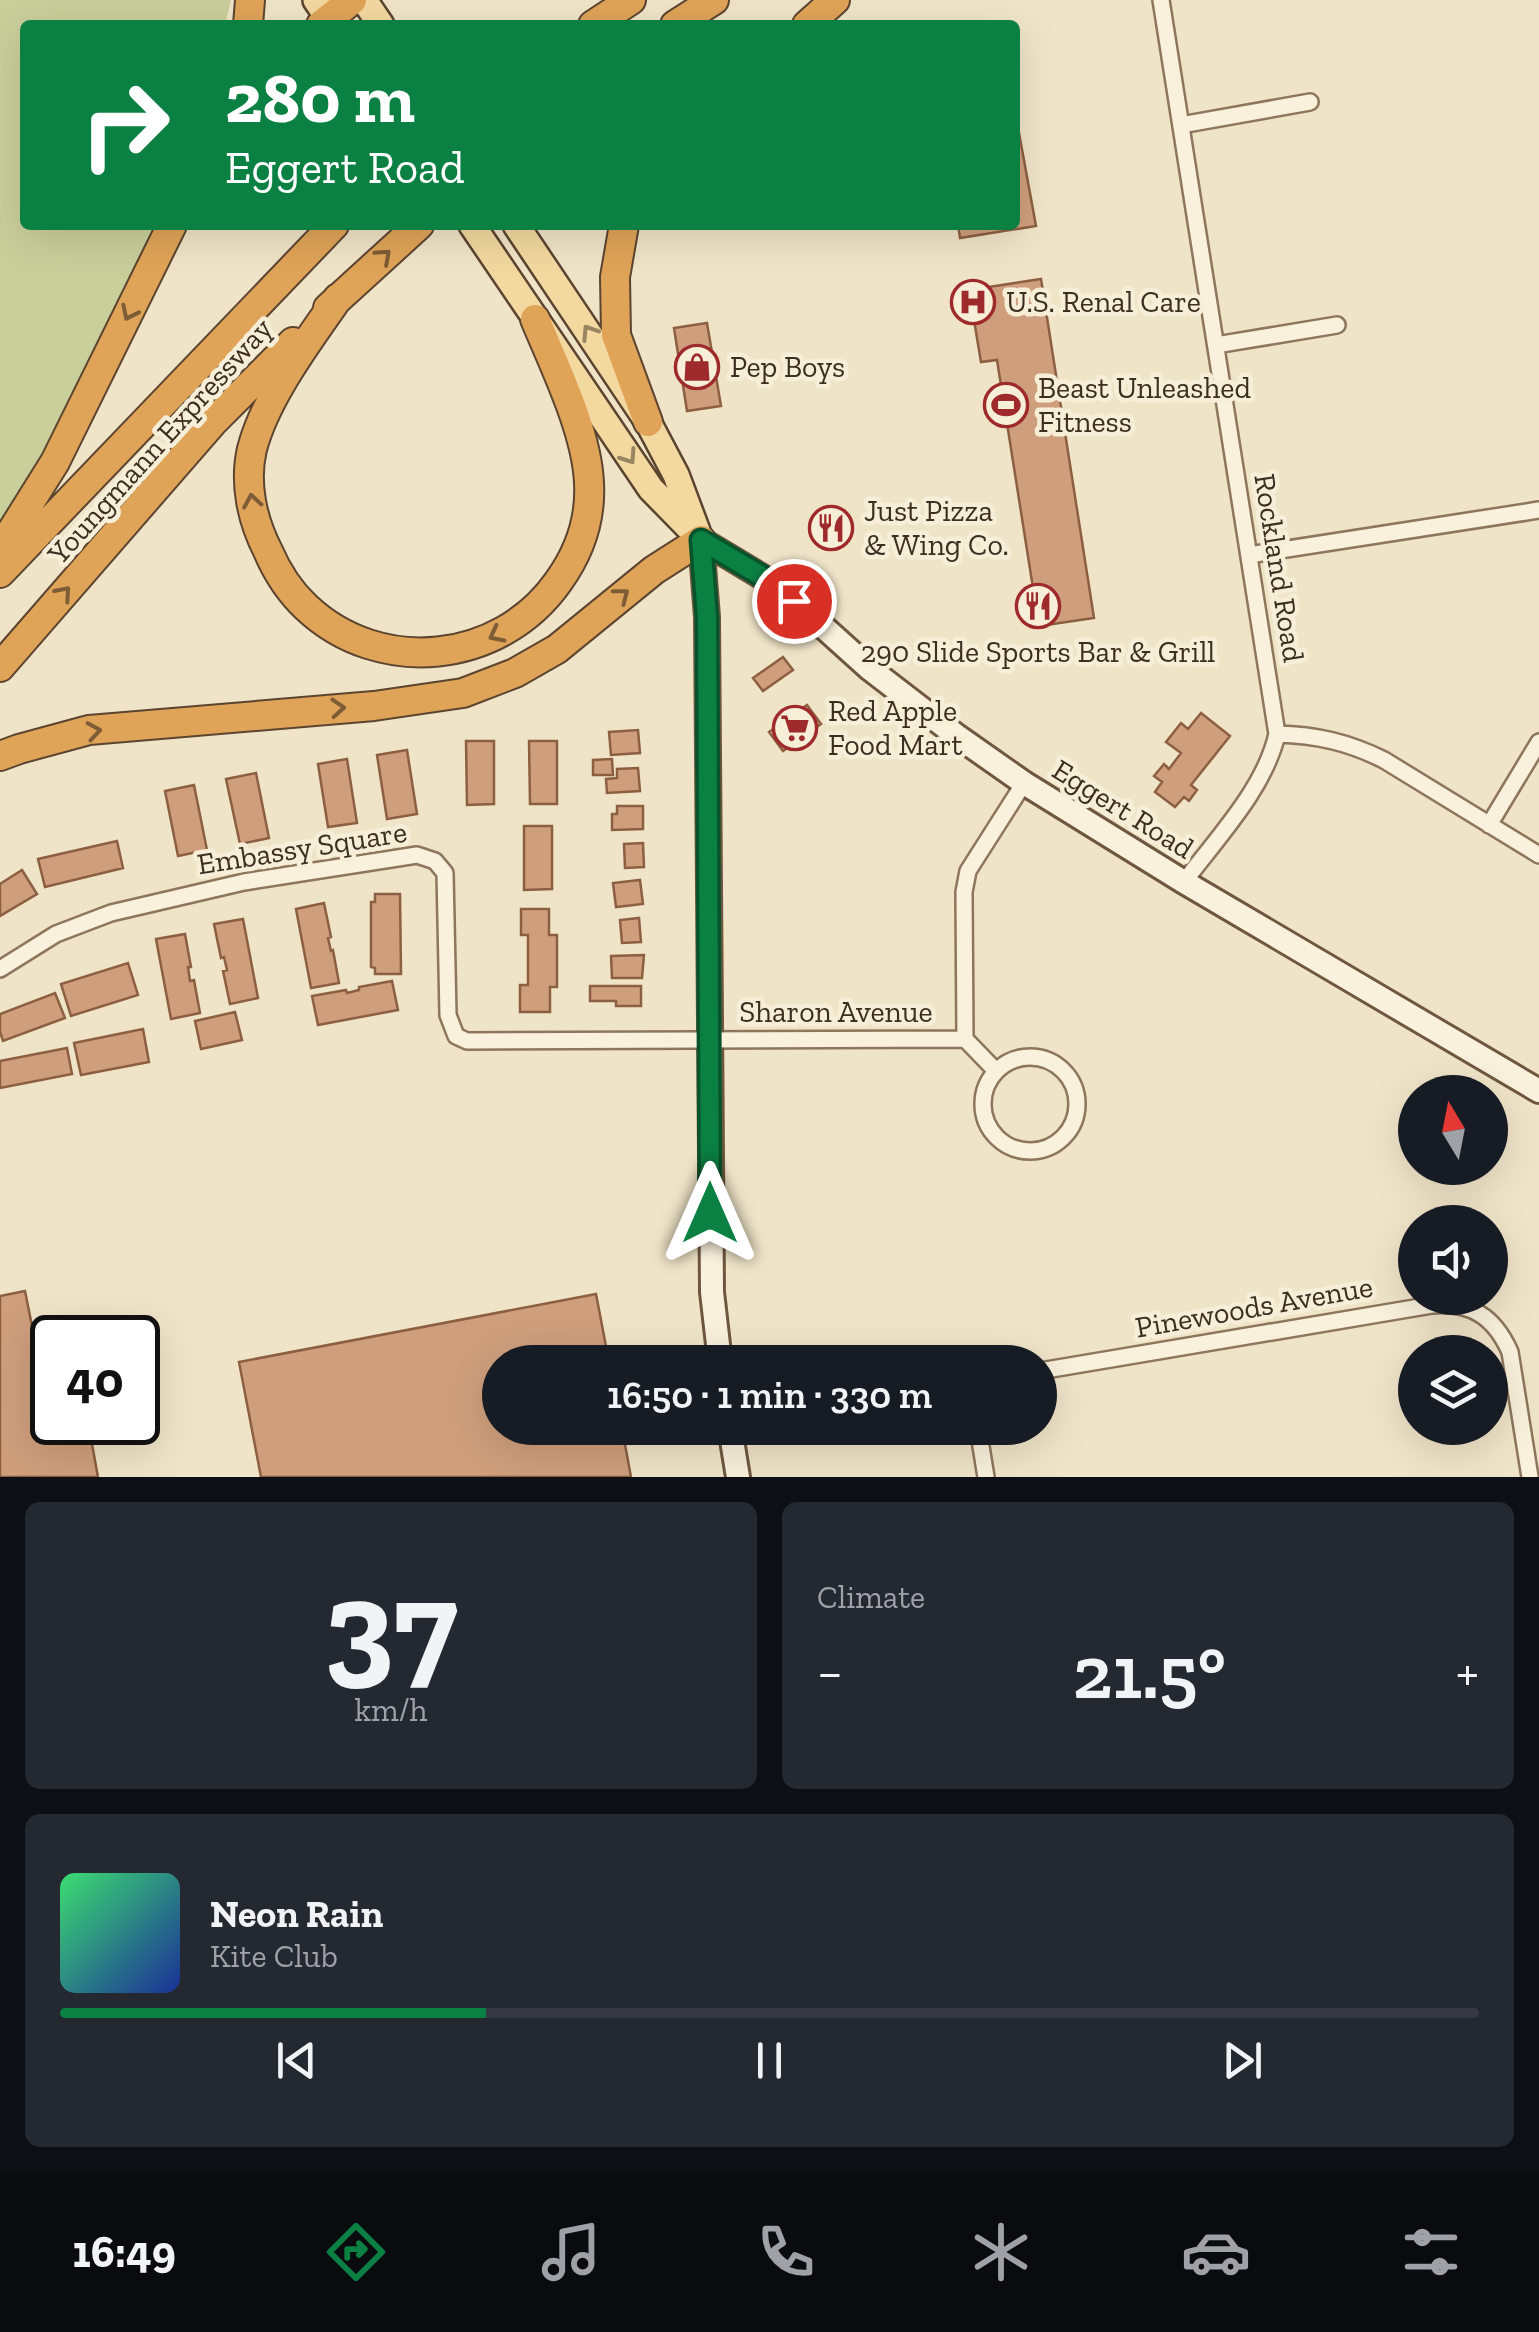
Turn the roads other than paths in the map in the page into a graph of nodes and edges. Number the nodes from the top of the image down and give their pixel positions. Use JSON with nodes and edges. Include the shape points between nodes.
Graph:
{"nodes":[{"id":1,"x":352,"y":0,"type":"edge"},
{"id":2,"x":631,"y":0,"type":"edge"},
{"id":3,"x":714,"y":0,"type":"edge"},
{"id":4,"x":835,"y":0,"type":"edge"},
{"id":5,"x":1162,"y":0,"type":"edge"},
{"id":6,"x":325,"y":17,"type":"edge"},
{"id":7,"x":601,"y":20,"type":"edge"},
{"id":8,"x":683,"y":20,"type":"edge"},
{"id":9,"x":813,"y":20,"type":"edge"},
{"id":10,"x":1310,"y":102,"type":"dead end"},
{"id":11,"x":1181,"y":124,"type":"junction"},
{"id":12,"x":170,"y":230,"type":"edge"},
{"id":13,"x":329,"y":230,"type":"edge"},
{"id":14,"x":414,"y":230,"type":"edge"},
{"id":15,"x":475,"y":230,"type":"edge"},
{"id":16,"x":519,"y":230,"type":"edge"},
{"id":17,"x":623,"y":230,"type":"edge"},
{"id":18,"x":338,"y":298,"type":"junction"},
{"id":19,"x":535,"y":319,"type":"junction"},
{"id":20,"x":1337,"y":325,"type":"dead end"},
{"id":21,"x":1216,"y":344,"type":"junction"},
{"id":22,"x":648,"y":422,"type":"junction"},
{"id":23,"x":1539,"y":510,"type":"edge"},
{"id":24,"x":701,"y":540,"type":"junction"},
{"id":25,"x":0,"y":550,"type":"edge"},
{"id":26,"x":1249,"y":555,"type":"junction"},
{"id":27,"x":0,"y":573,"type":"edge"},
{"id":28,"x":0,"y":666,"type":"edge"},
{"id":29,"x":1277,"y":734,"type":"junction"},
{"id":30,"x":1539,"y":742,"type":"edge"},
{"id":31,"x":0,"y":756,"type":"edge"},
{"id":32,"x":1024,"y":783,"type":"junction"},
{"id":33,"x":1489,"y":825,"type":"junction"},
{"id":34,"x":1539,"y":854,"type":"edge"},
{"id":35,"x":1184,"y":882,"type":"junction"},
{"id":36,"x":0,"y":969,"type":"edge"},
{"id":37,"x":964,"y":1039,"type":"junction"},
{"id":38,"x":710,"y":1040,"type":"junction"},
{"id":39,"x":467,"y":1041,"type":"joint"},
{"id":40,"x":996,"y":1071,"type":"junction"},
{"id":41,"x":1539,"y":1091,"type":"edge"},
{"id":42,"x":718,"y":1345,"type":"edge"},
{"id":43,"x":1057,"y":1368,"type":"edge"},
{"id":44,"x":733,"y":1445,"type":"edge"},
{"id":45,"x":981,"y":1445,"type":"edge"},
{"id":46,"x":738,"y":1477,"type":"edge"},
{"id":47,"x":986,"y":1477,"type":"edge"},
{"id":48,"x":1530,"y":1477,"type":"edge"}],
"edges":[{"from":1,"to":6,"type":"highway"},
{"from":2,"to":7,"type":"highway"},
{"from":3,"to":8,"type":"highway"},
{"from":4,"to":9,"type":"highway"},
{"from":5,"to":11,"type":"street","name":"Rockland Road"},
{"from":10,"to":11,"type":"street"},
{"from":11,"to":21,"type":"street","name":"Rockland Road"},
{"from":12,"to":25,"type":"highway","one_way":true,"via":[[55,462]]},
{"from":13,"to":27,"type":"highway","name":"Youngmann Expressway"},
{"from":18,"to":14,"type":"highway","name":"Youngmann Expressway","one_way":true},
{"from":15,"to":19,"type":"main road"},
{"from":22,"to":16,"type":"main road","one_way":true},
{"from":17,"to":22,"type":"highway","via":[[616,335]]},
{"from":19,"to":18,"type":"highway","one_way":true,"via":[[576,418],[588,474],[580,545],[549,596],[504,632],[476,644],[414,653],[364,642],[307,608],[275,566],[250,499],[260,424],[294,359]]},
{"from":28,"to":18,"type":"highway","name":"Youngmann Expressway","one_way":true,"via":[[213,422]]},
{"from":19,"to":24,"type":"main road","one_way":true,"via":[[651,489]]},
{"from":20,"to":21,"type":"street"},
{"from":21,"to":26,"type":"street","name":"Rockland Road"},
{"from":22,"to":24,"type":"main road"},
{"from":23,"to":26,"type":"street"},
{"from":31,"to":24,"type":"highway","one_way":true,"via":[[89,730],[463,693],[557,648]]},
{"from":24,"to":32,"type":"street","name":"Eggert Road","via":[[780,587],[870,670]]},
{"from":24,"to":38,"type":"street"},
{"from":26,"to":29,"type":"street","name":"Rockland Road"},
{"from":29,"to":33,"type":"street","via":[[1360,748]]},
{"from":29,"to":35,"type":"street","name":"Rockland Road","via":[[1263,776]]},
{"from":30,"to":33,"type":"street"},
{"from":32,"to":35,"type":"street","name":"Eggert Road"},
{"from":32,"to":37,"type":"street","via":[[968,871]]},
{"from":33,"to":34,"type":"street"},
{"from":35,"to":41,"type":"street","name":"Eggert Road"},
{"from":36,"to":39,"type":"street","name":"Embassy Square","via":[[56,934],[128,908],[244,882],[424,856],[445,873],[448,1015],[456,1036]]},
{"from":37,"to":38,"type":"street","name":"Sharon Avenue"},
{"from":37,"to":40,"type":"street"},
{"from":38,"to":39,"type":"street","name":"Sharon Avenue"},
{"from":38,"to":42,"type":"street"},
{"from":40,"to":40,"type":"street","via":[[982,1104],[995,1137],[1028,1152],[1062,1140],[1077,1109],[1068,1076],[1039,1058],[1016,1059]]},
{"from":43,"to":48,"type":"street","name":"Pinewoods Avenue","via":[[1432,1305],[1465,1307],[1493,1324],[1510,1352]]},
{"from":44,"to":46,"type":"street"},
{"from":45,"to":47,"type":"street"}]}
